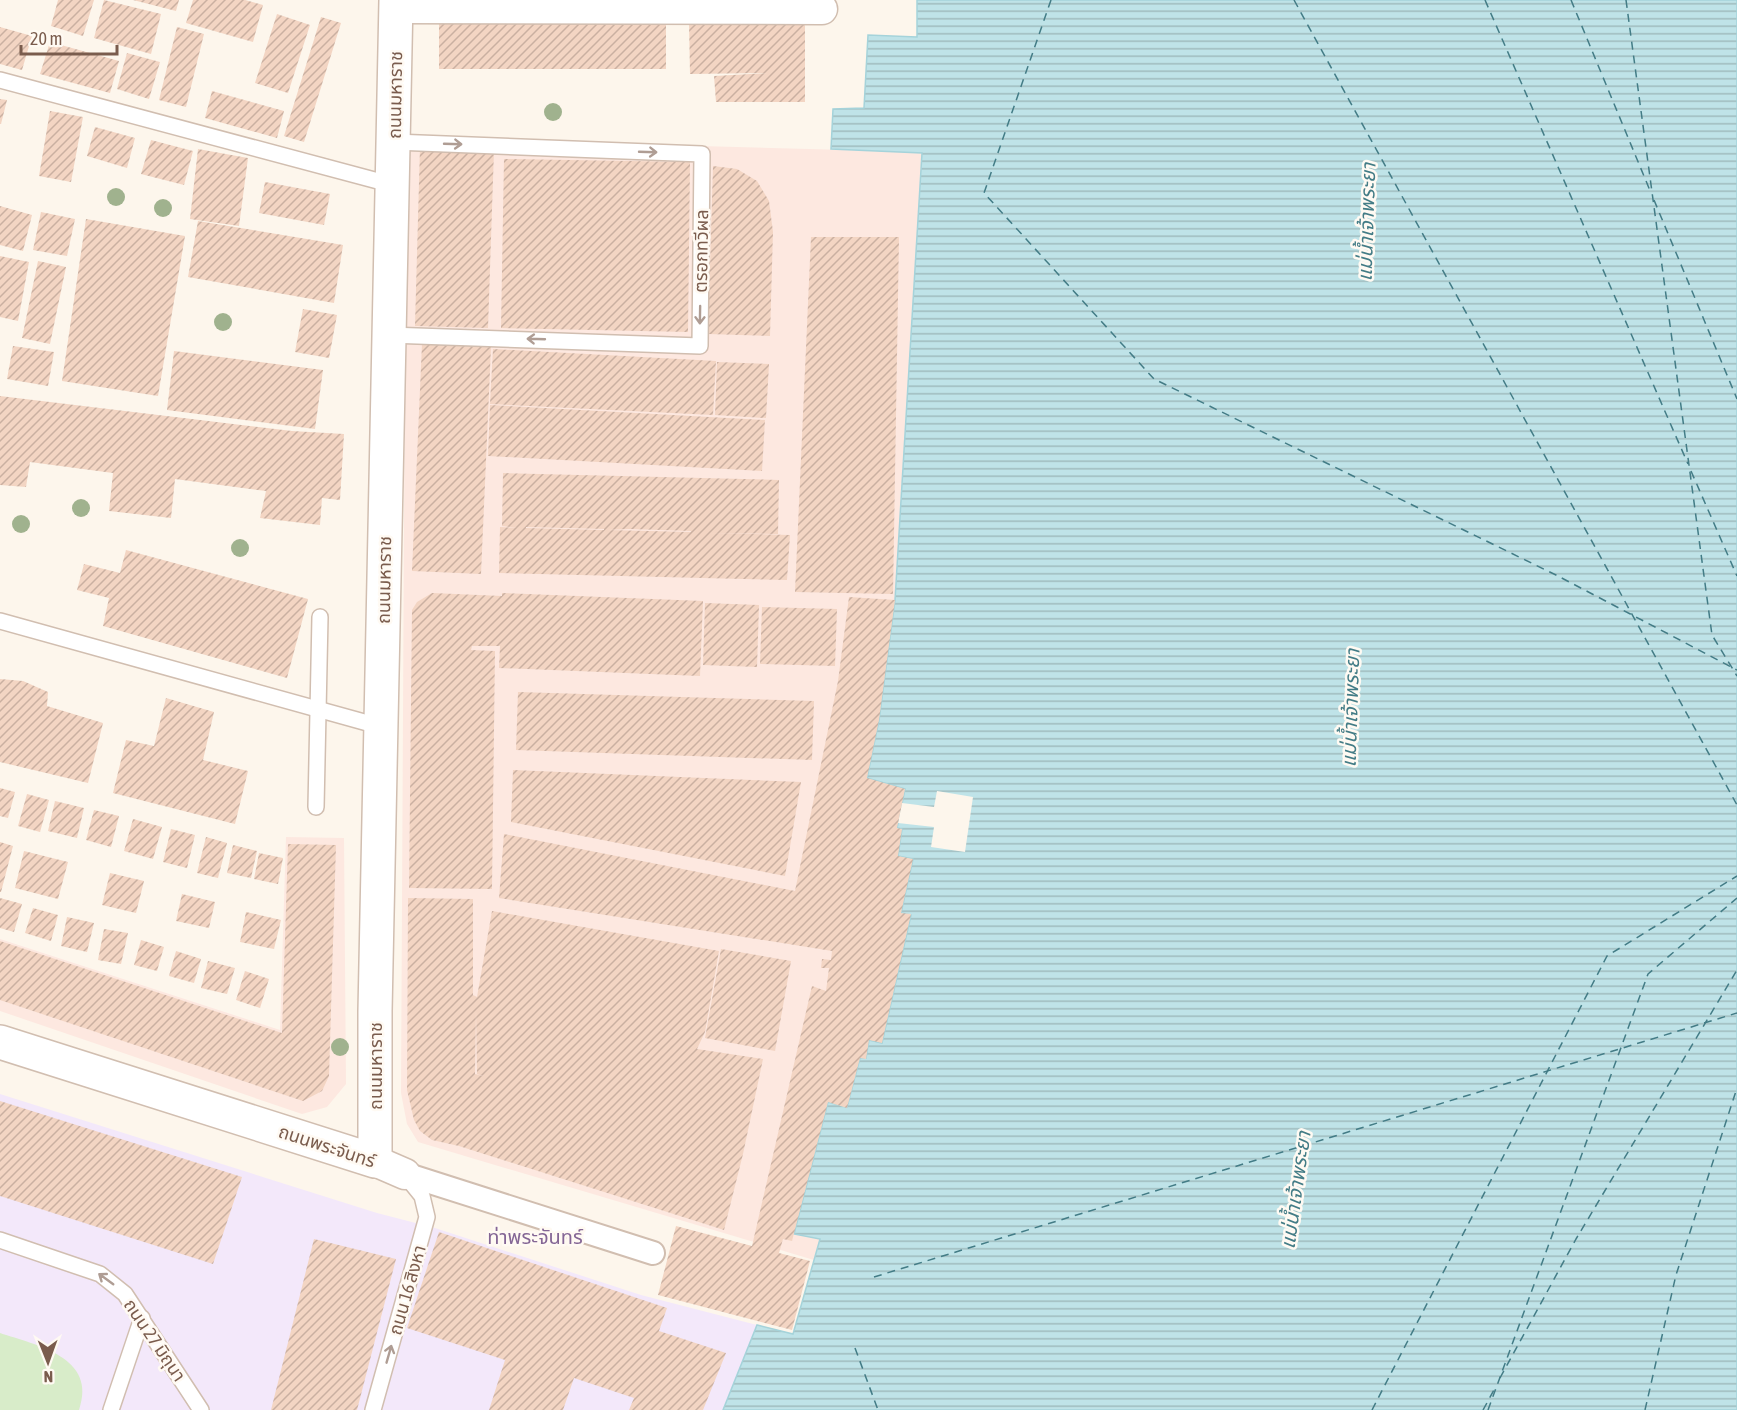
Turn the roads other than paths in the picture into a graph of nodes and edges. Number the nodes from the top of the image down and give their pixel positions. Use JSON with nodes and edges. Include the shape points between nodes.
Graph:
{"nodes":[{"id":1,"x":396,"y":4,"type":"edge"},
{"id":2,"x":822,"y":9,"type":"dead end"},
{"id":3,"x":0,"y":80,"type":"edge"},
{"id":4,"x":394,"y":142,"type":"junction"},
{"id":5,"x":393,"y":185,"type":"junction"},
{"id":6,"x":389,"y":335,"type":"junction"},
{"id":7,"x":320,"y":616,"type":"dead end"},
{"id":8,"x":0,"y":621,"type":"edge"},
{"id":9,"x":318,"y":710,"type":"junction"},
{"id":10,"x":382,"y":727,"type":"junction"},
{"id":11,"x":316,"y":807,"type":"dead end"},
{"id":12,"x":0,"y":1042,"type":"edge"},
{"id":13,"x":375,"y":1161,"type":"junction"},
{"id":14,"x":405,"y":1174,"type":"junction"},
{"id":15,"x":0,"y":1240,"type":"edge"},
{"id":16,"x":653,"y":1253,"type":"dead end"},
{"id":17,"x":142,"y":1318,"type":"junction"},
{"id":18,"x":200,"y":1409,"type":"edge"},
{"id":19,"x":111,"y":1410,"type":"edge"},
{"id":20,"x":373,"y":1410,"type":"edge"}],
"edges":[{"from":1,"to":2,"type":"street"},
{"from":1,"to":4,"type":"street","name":"ถนนมหาราช"},
{"from":3,"to":5,"type":"lane"},
{"from":4,"to":5,"type":"street","name":"ถนนมหาราช"},
{"from":4,"to":6,"type":"lane","name":"ตรอกทวีผล","one_way":true,"via":[[702,153],[700,346]]},
{"from":5,"to":6,"type":"street","name":"ถนนมหาราช"},
{"from":6,"to":10,"type":"street","name":"ถนนมหาราช"},
{"from":7,"to":9,"type":"lane"},
{"from":8,"to":9,"type":"lane"},
{"from":9,"to":10,"type":"lane"},
{"from":9,"to":11,"type":"lane"},
{"from":10,"to":13,"type":"street","name":"ถนนมหาราช"},
{"from":12,"to":13,"type":"street","name":"ถนนพระจันทร์"},
{"from":13,"to":14,"type":"street","name":"ถนนพระจันทร์"},
{"from":14,"to":16,"type":"street","name":"ถนนพระจันทร์"},
{"from":20,"to":14,"type":"lane","name":"ถนน 16 สิงหา","one_way":true,"via":[[427,1217],[422,1196]]},
{"from":17,"to":15,"type":"lane","name":"ถนน 27 มิถุนา","one_way":true,"via":[[125,1294],[100,1274]]},
{"from":17,"to":18,"type":"lane","name":"ถนน 27 มิถุนา"},
{"from":17,"to":19,"type":"lane"}]}
